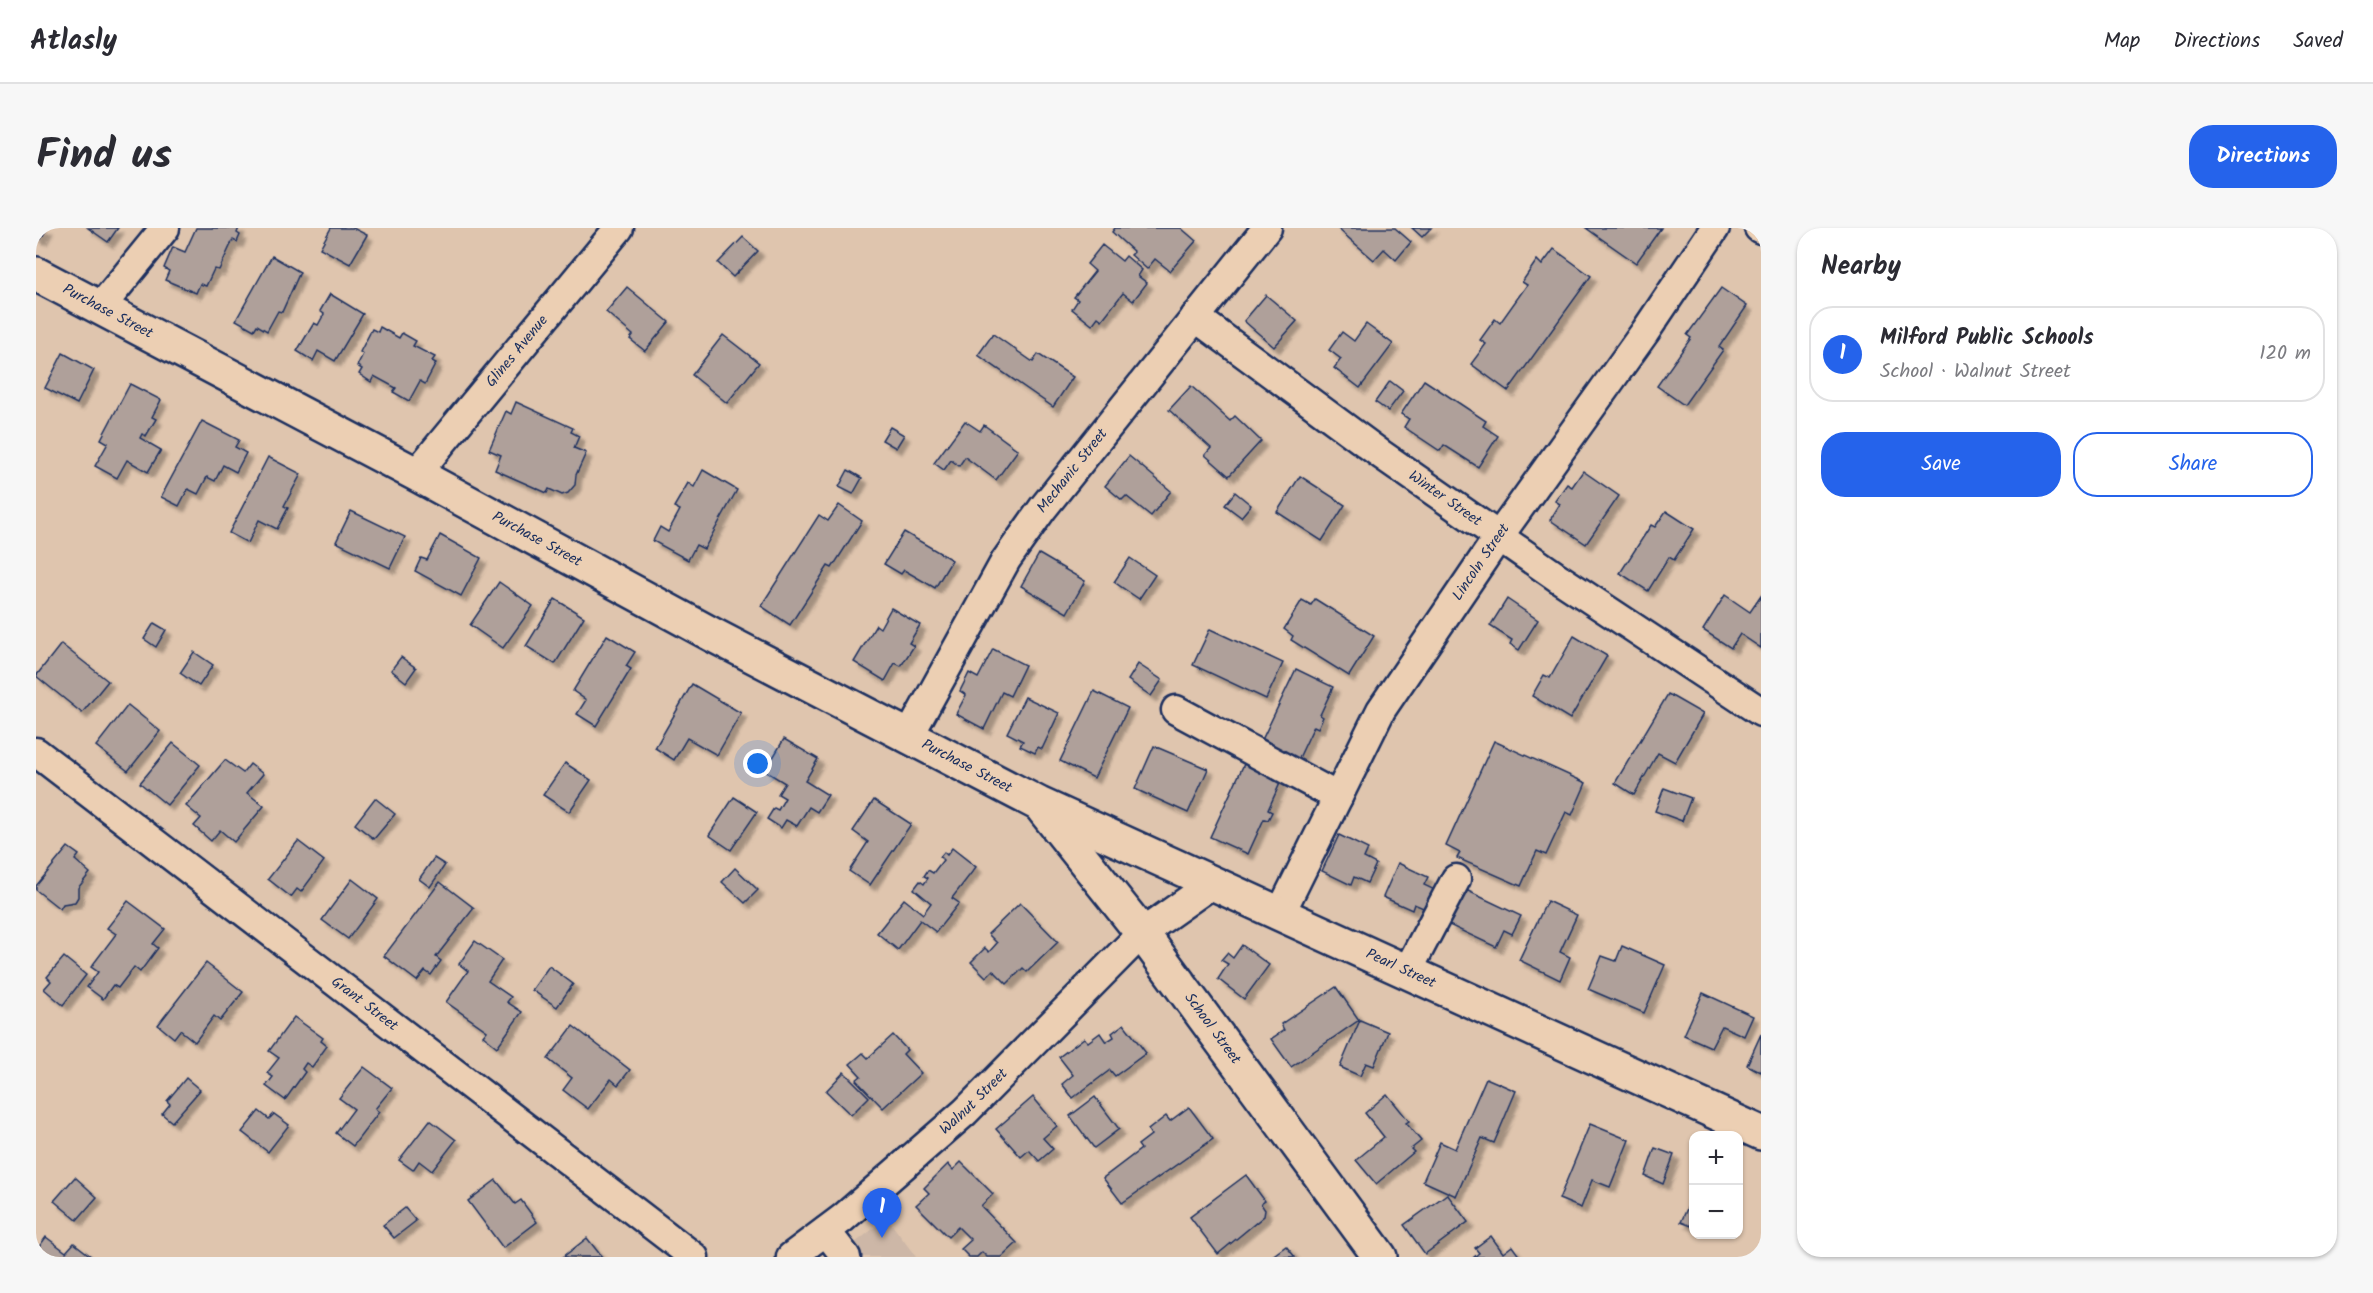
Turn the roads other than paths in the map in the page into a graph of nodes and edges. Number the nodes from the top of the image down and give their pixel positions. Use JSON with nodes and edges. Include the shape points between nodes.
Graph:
{"nodes":[{"id":1,"x":165,"y":228,"type":"edge"},
{"id":2,"x":619,"y":228,"type":"edge"},
{"id":3,"x":1267,"y":228,"type":"edge"},
{"id":4,"x":1715,"y":228,"type":"edge"},
{"id":5,"x":36,"y":274,"type":"edge"},
{"id":6,"x":99,"y":309,"type":"junction"},
{"id":7,"x":1195,"y":317,"type":"junction"},
{"id":8,"x":416,"y":474,"type":"junction"},
{"id":9,"x":1498,"y":536,"type":"junction"},
{"id":10,"x":1176,"y":710,"type":"dead end"},
{"id":11,"x":1761,"y":712,"type":"edge"},
{"id":12,"x":909,"y":736,"type":"junction"},
{"id":13,"x":36,"y":752,"type":"edge"},
{"id":14,"x":1338,"y":798,"type":"junction"},
{"id":15,"x":1039,"y":804,"type":"junction"},
{"id":16,"x":1456,"y":879,"type":"dead end"},
{"id":17,"x":1212,"y":884,"type":"junction"},
{"id":18,"x":1280,"y":915,"type":"junction"},
{"id":19,"x":1142,"y":933,"type":"junction"},
{"id":20,"x":1407,"y":972,"type":"junction"},
{"id":21,"x":1761,"y":1133,"type":"edge"},
{"id":22,"x":826,"y":1231,"type":"junction"},
{"id":23,"x":694,"y":1257,"type":"edge"},
{"id":24,"x":791,"y":1257,"type":"edge"},
{"id":25,"x":846,"y":1257,"type":"edge"},
{"id":26,"x":1380,"y":1257,"type":"edge"}],
"edges":[{"from":1,"to":6,"type":"street"},
{"from":2,"to":8,"type":"street","name":"Glines Avenue"},
{"from":3,"to":7,"type":"street","name":"Mechanic Street"},
{"from":4,"to":9,"type":"street","name":"Lincoln Street"},
{"from":5,"to":6,"type":"main road","name":"Purchase Street"},
{"from":6,"to":8,"type":"main road","name":"Purchase Street"},
{"from":7,"to":9,"type":"street","name":"Winter Street"},
{"from":7,"to":12,"type":"street","name":"Mechanic Street","via":[[1042,508],[1006,560]]},
{"from":8,"to":12,"type":"main road","name":"Purchase Street","via":[[705,631]]},
{"from":9,"to":11,"type":"street","name":"Winter Street"},
{"from":9,"to":14,"type":"street","name":"Lincoln Street","via":[[1381,710]]},
{"from":10,"to":14,"type":"street"},
{"from":12,"to":15,"type":"main road","name":"Purchase Street"},
{"from":13,"to":23,"type":"street","name":"Grant Street"},
{"from":14,"to":18,"type":"street","name":"Lincoln Street"},
{"from":15,"to":17,"type":"main road","name":"Pearl Street"},
{"from":15,"to":19,"type":"main road","name":"School Street"},
{"from":16,"to":20,"type":"street"},
{"from":17,"to":18,"type":"main road","name":"Pearl Street"},
{"from":17,"to":19,"type":"street","name":"Walnut Street"},
{"from":18,"to":20,"type":"main road","name":"Pearl Street"},
{"from":19,"to":22,"type":"street","name":"Walnut Street","via":[[965,1112]]},
{"from":19,"to":26,"type":"main road","name":"School Street"},
{"from":20,"to":21,"type":"main road","name":"Pearl Street"},
{"from":22,"to":24,"type":"street","name":"Walnut Street"},
{"from":22,"to":25,"type":"street"}]}
